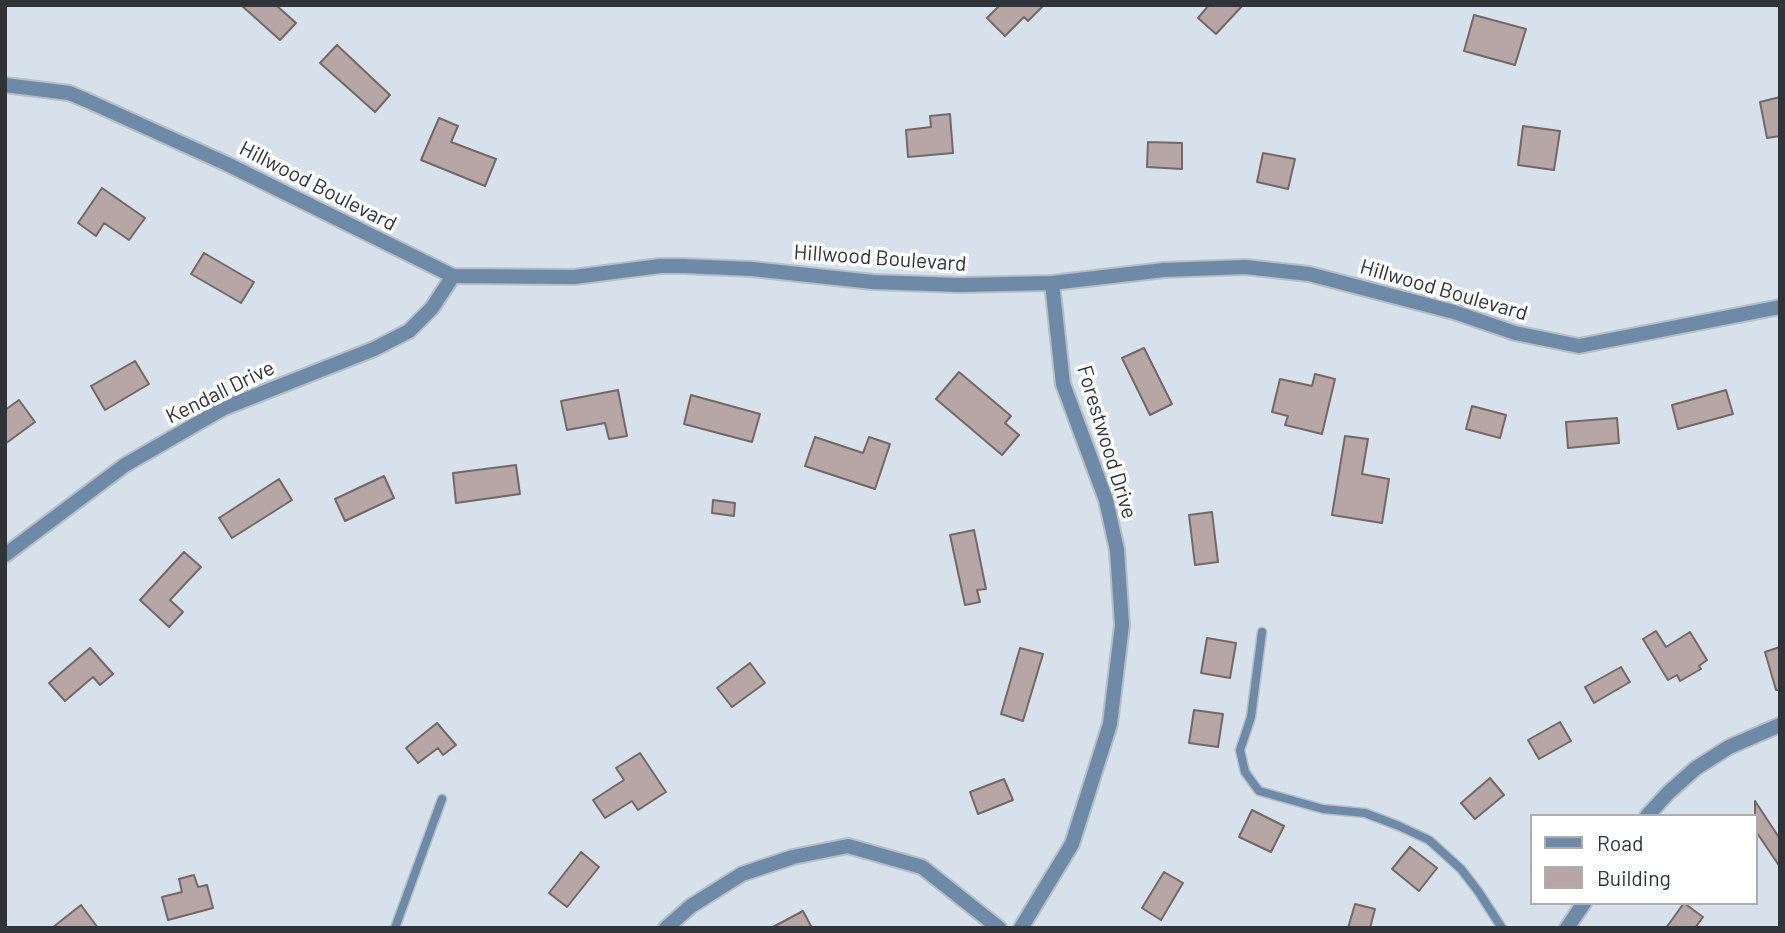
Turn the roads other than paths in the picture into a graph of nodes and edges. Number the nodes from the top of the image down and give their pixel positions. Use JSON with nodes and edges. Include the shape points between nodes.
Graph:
{"nodes":[{"id":1,"x":5,"y":85,"type":"edge"},
{"id":2,"x":453,"y":276,"type":"junction"},
{"id":3,"x":1052,"y":284,"type":"junction"},
{"id":4,"x":1780,"y":307,"type":"edge"},
{"id":5,"x":5,"y":555,"type":"edge"},
{"id":6,"x":1262,"y":632,"type":"dead end"},
{"id":7,"x":1780,"y":726,"type":"edge"},
{"id":8,"x":442,"y":799,"type":"dead end"},
{"id":9,"x":1649,"y":814,"type":"edge"},
{"id":10,"x":1583,"y":905,"type":"edge"},
{"id":11,"x":395,"y":928,"type":"edge"},
{"id":12,"x":666,"y":928,"type":"edge"},
{"id":13,"x":999,"y":928,"type":"edge"},
{"id":14,"x":1021,"y":928,"type":"edge"},
{"id":15,"x":1502,"y":928,"type":"edge"},
{"id":16,"x":1567,"y":928,"type":"edge"}],
"edges":[{"from":1,"to":2,"type":"street","name":"Hillwood Boulevard","via":[[69,93],[86,100]]},
{"from":2,"to":3,"type":"street","name":"Hillwood Boulevard","via":[[574,277],[682,266],[890,283]]},
{"from":2,"to":5,"type":"street","name":"Kendall Drive","via":[[409,331],[224,408],[125,465]]},
{"from":3,"to":4,"type":"street","name":"Hillwood Boulevard","via":[[1164,270],[1245,267],[1309,274],[1579,346]]},
{"from":3,"to":14,"type":"street","name":"Forestwood Drive","via":[[1063,384],[1105,500],[1117,550],[1122,625],[1110,724],[1072,844]]},
{"from":6,"to":15,"type":"lane","via":[[1251,717],[1240,750],[1245,772],[1259,792],[1323,809],[1365,813],[1429,840],[1461,869]]},
{"from":7,"to":9,"type":"street","via":[[1729,747],[1696,768]]},
{"from":8,"to":11,"type":"lane"},
{"from":10,"to":16,"type":"street"},
{"from":12,"to":13,"type":"street","via":[[742,874],[848,846],[922,867]]}]}
